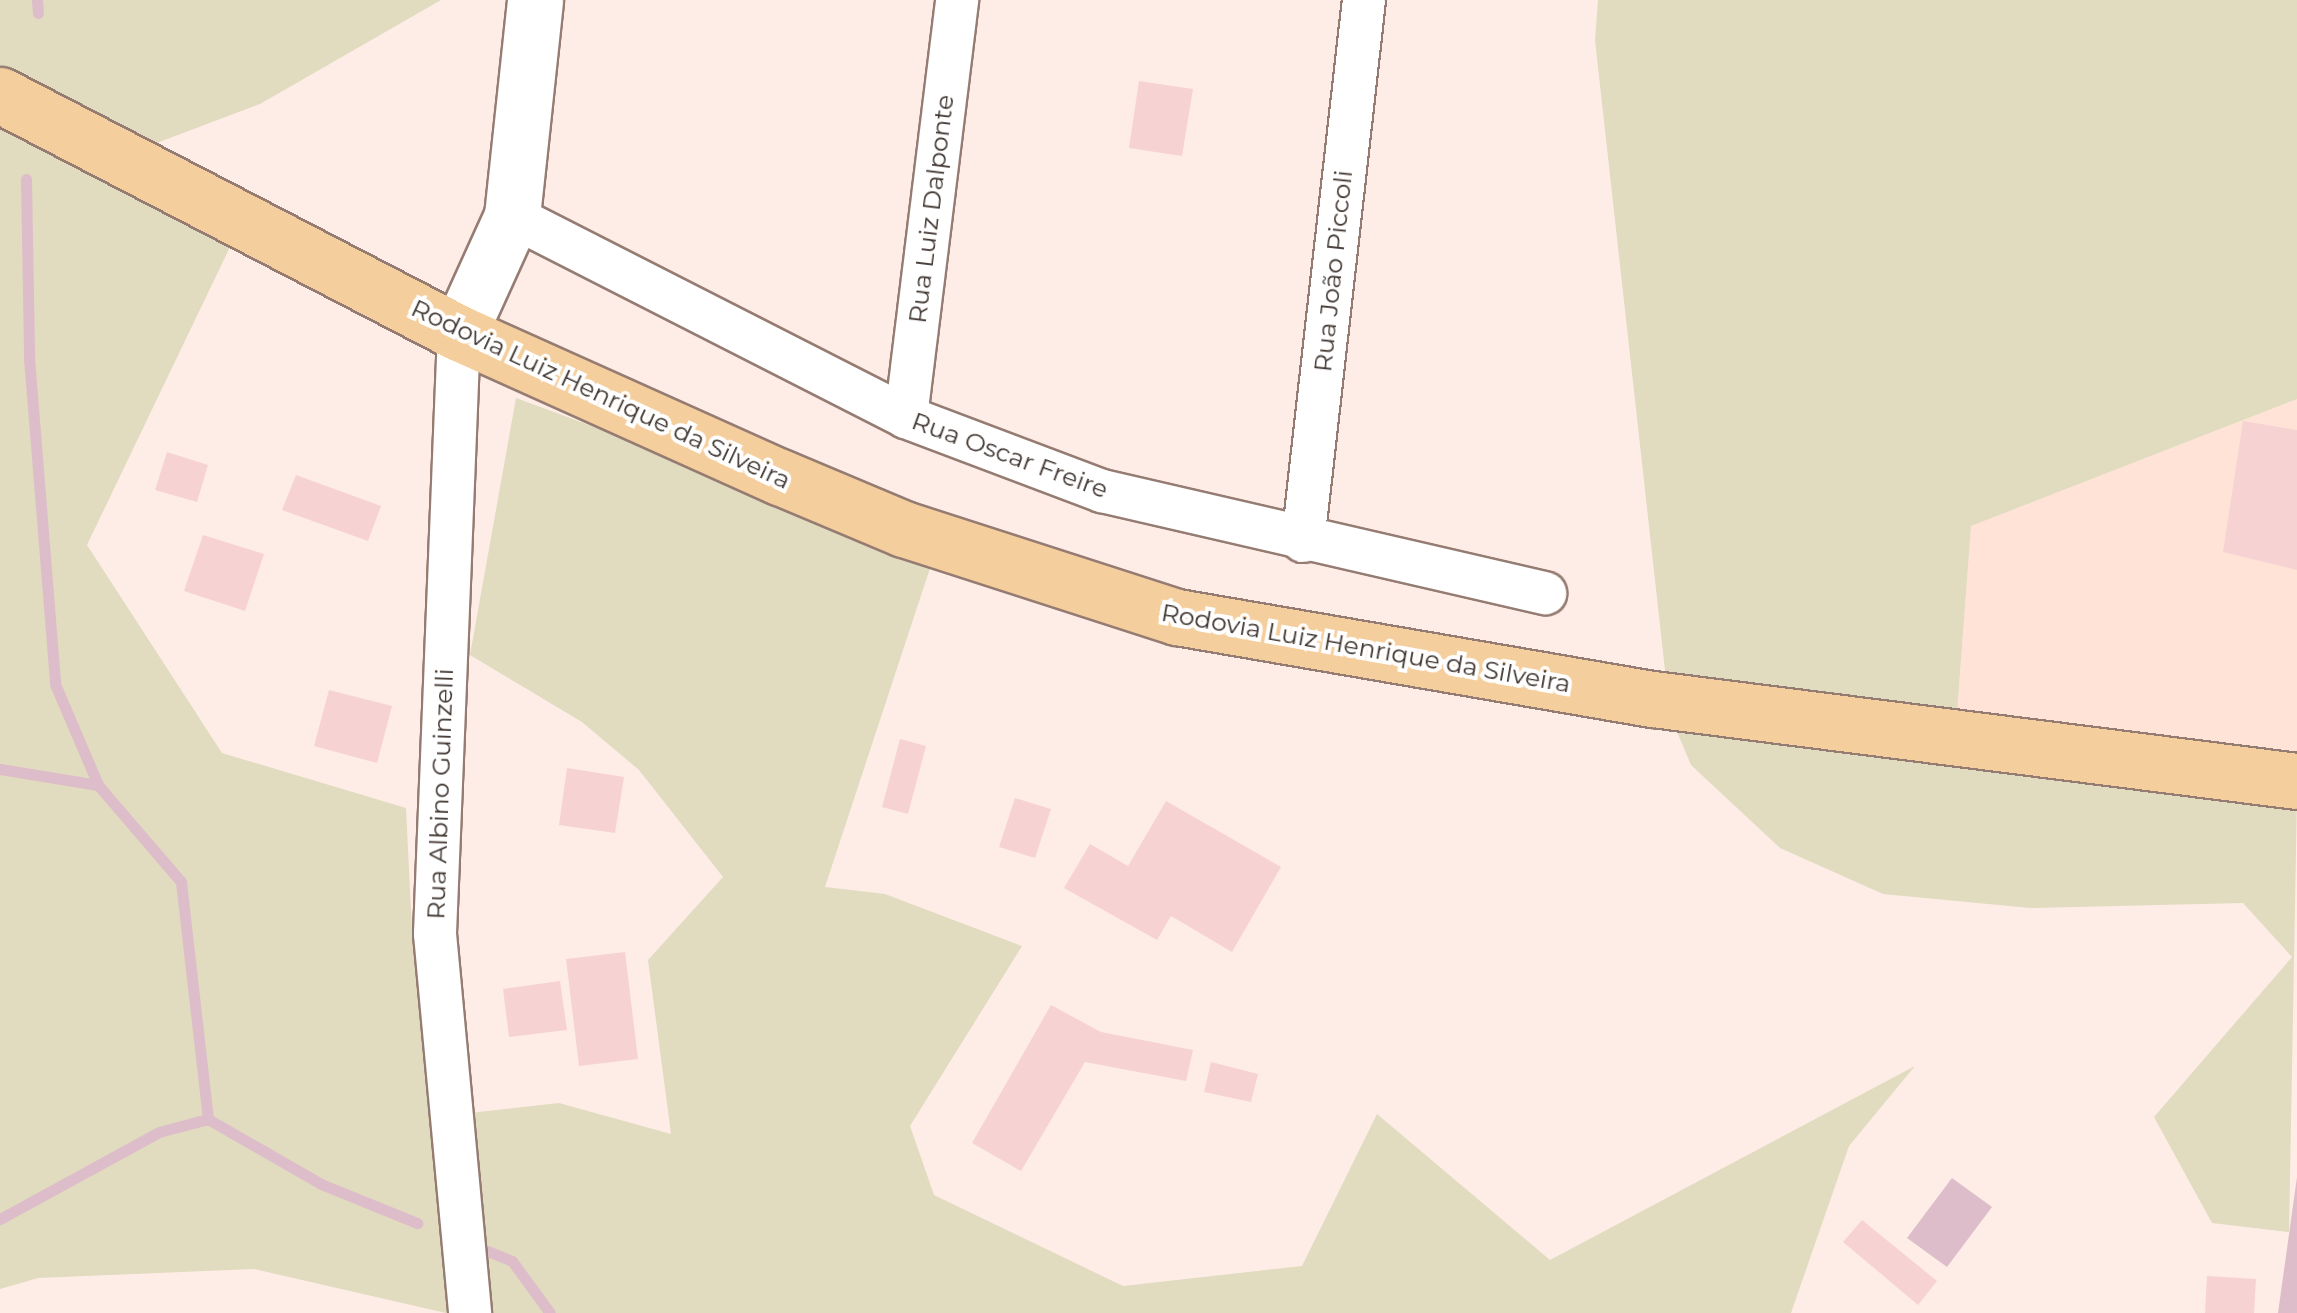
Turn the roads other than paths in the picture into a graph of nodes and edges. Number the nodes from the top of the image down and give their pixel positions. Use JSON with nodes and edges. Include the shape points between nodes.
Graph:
{"nodes":[{"id":1,"x":535,"y":0,"type":"edge"},
{"id":2,"x":957,"y":0,"type":"edge"},
{"id":3,"x":1364,"y":0,"type":"edge"},
{"id":4,"x":0,"y":95,"type":"edge"},
{"id":5,"x":512,"y":216,"type":"junction"},
{"id":6,"x":458,"y":333,"type":"junction"},
{"id":7,"x":906,"y":417,"type":"junction"},
{"id":8,"x":1302,"y":541,"type":"junction"},
{"id":9,"x":1545,"y":593,"type":"dead end"},
{"id":10,"x":2297,"y":781,"type":"edge"},
{"id":11,"x":470,"y":1313,"type":"edge"}],
"edges":[{"from":1,"to":5,"type":"street"},
{"from":2,"to":7,"type":"street","name":"Rua Luiz Dalponte"},
{"from":3,"to":8,"type":"street","name":"Rua João Piccoli"},
{"from":4,"to":6,"type":"main road","name":"Rodovia Luiz Henrique da Silveira"},
{"from":5,"to":6,"type":"street"},
{"from":5,"to":7,"type":"street","name":"Rua Oscar Freire"},
{"from":6,"to":10,"type":"main road","name":"Rodovia Luiz Henrique da Silveira","via":[[904,528],[1176,617],[1653,699]]},
{"from":6,"to":11,"type":"street","name":"Rua Albino Guinzelli","via":[[435,916]]},
{"from":7,"to":8,"type":"street","name":"Rua Oscar Freire","via":[[1102,492]]},
{"from":8,"to":9,"type":"street","name":"Rua Oscar Freire"}]}
